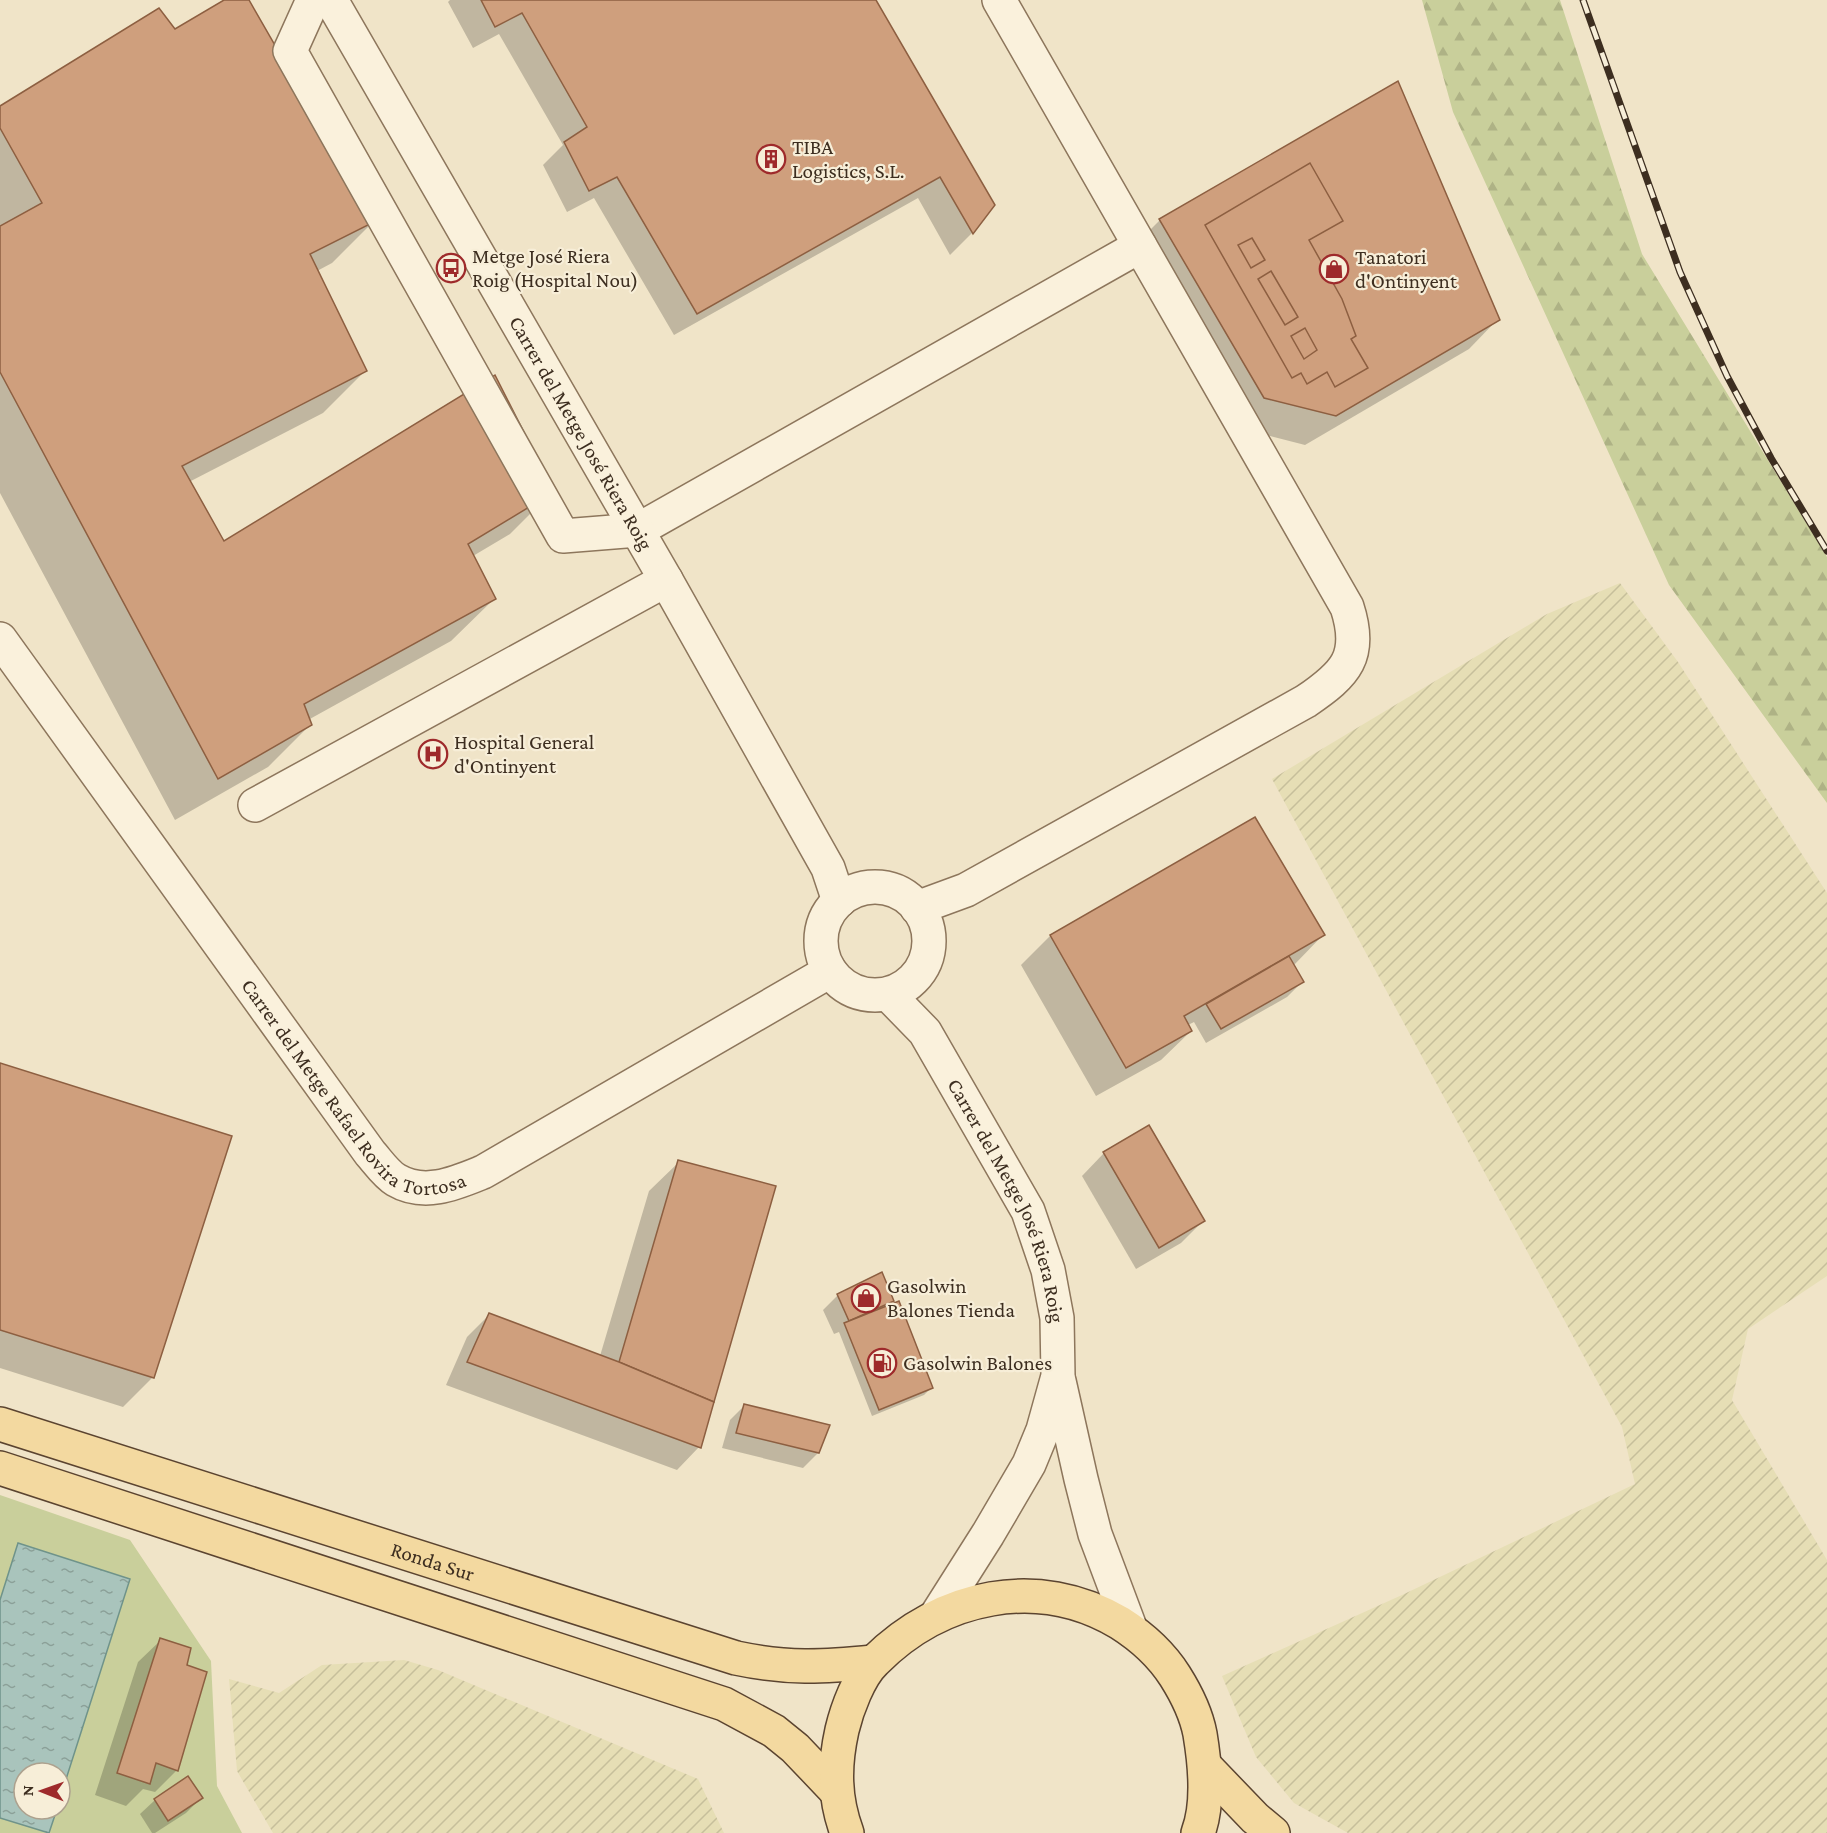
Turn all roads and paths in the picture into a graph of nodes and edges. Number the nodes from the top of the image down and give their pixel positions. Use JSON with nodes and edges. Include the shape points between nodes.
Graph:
{"nodes":[{"id":1,"x":313,"y":0,"type":"edge"},
{"id":2,"x":331,"y":0,"type":"edge"},
{"id":3,"x":999,"y":0,"type":"edge"},
{"id":4,"x":1140,"y":246,"type":"junction"},
{"id":5,"x":638,"y":530,"type":"junction"},
{"id":6,"x":666,"y":580,"type":"junction"},
{"id":7,"x":0,"y":639,"type":"edge"},
{"id":8,"x":255,"y":806,"type":"dead end"},
{"id":9,"x":846,"y":896,"type":"junction"},
{"id":10,"x":921,"y":915,"type":"junction"},
{"id":11,"x":830,"y":971,"type":"junction"},
{"id":12,"x":900,"y":986,"type":"junction"},
{"id":13,"x":1058,"y":1376,"type":"junction"},
{"id":14,"x":0,"y":1424,"type":"edge"},
{"id":15,"x":0,"y":1468,"type":"edge"},
{"id":16,"x":936,"y":1616,"type":"junction"},
{"id":17,"x":1131,"y":1630,"type":"junction"},
{"id":18,"x":873,"y":1662,"type":"junction"},
{"id":19,"x":1205,"y":1766,"type":"junction"},
{"id":20,"x":836,"y":1791,"type":"junction"},
{"id":21,"x":847,"y":1833,"type":"edge"},
{"id":22,"x":1198,"y":1833,"type":"edge"},
{"id":23,"x":1274,"y":1833,"type":"edge"}],
"edges":[{"from":1,"to":5,"type":"street","via":[[290,51],[563,536]]},
{"from":2,"to":5,"type":"street","name":"Carrer del Metge José Riera Roig"},
{"from":3,"to":4,"type":"street"},
{"from":4,"to":5,"type":"street"},
{"from":4,"to":10,"type":"street","via":[[1347,607],[1354,627],[1350,658],[1341,674],[1306,701]]},
{"from":5,"to":6,"type":"street","name":"Carrer del Metge José Riera Roig"},
{"from":6,"to":8,"type":"street"},
{"from":6,"to":9,"type":"street","name":"Carrer del Metge José Riera Roig"},
{"from":7,"to":11,"type":"street","name":"Carrer del Metge Rafael Rovira Tortosa","via":[[370,1153],[395,1180],[409,1186],[435,1188],[483,1172]]},
{"from":9,"to":10,"type":"street","via":[[871,887],[888,889],[904,896]]},
{"from":9,"to":11,"type":"street","via":[[828,915],[821,931],[821,949]]},
{"from":10,"to":12,"type":"street","via":[[929,940],[926,957],[918,973]]},
{"from":11,"to":12,"type":"street","via":[[853,991],[870,995]]},
{"from":12,"to":13,"type":"street","name":"Carrer del Metge José Riera Roig","via":[[1028,1211],[1048,1270],[1057,1318]]},
{"from":13,"to":16,"type":"street","via":[[1029,1464]]},
{"from":13,"to":17,"type":"street","via":[[1095,1534]]},
{"from":14,"to":18,"type":"main road","name":"Ronda Sur","via":[[736,1658],[799,1667]]},
{"from":15,"to":20,"type":"main road","via":[[724,1704],[774,1731]]},
{"from":16,"to":17,"type":"main road","via":[[960,1606],[1020,1595],[1078,1603]]},
{"from":16,"to":18,"type":"main road"},
{"from":17,"to":19,"type":"main road","via":[[1155,1650],[1186,1693],[1197,1719]]},
{"from":18,"to":20,"type":"main road","via":[[845,1720],[837,1754]]},
{"from":19,"to":22,"type":"main road","via":[[1203,1822]]},
{"from":19,"to":23,"type":"main road"},
{"from":20,"to":21,"type":"main road"}]}
